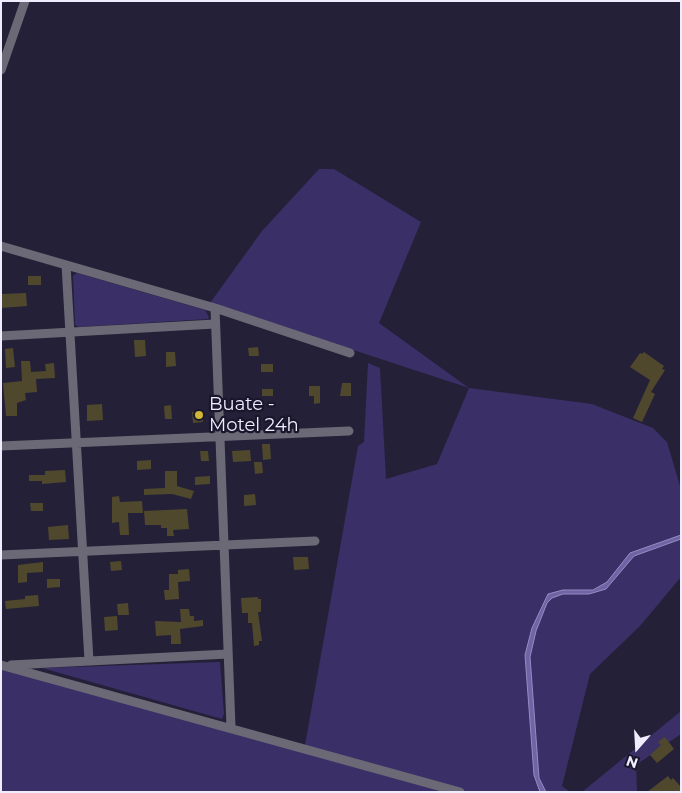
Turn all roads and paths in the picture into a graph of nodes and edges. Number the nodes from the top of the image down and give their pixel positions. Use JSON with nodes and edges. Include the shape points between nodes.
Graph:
{"nodes":[{"id":1,"x":25,"y":1,"type":"edge"},
{"id":2,"x":1,"y":70,"type":"edge"},
{"id":3,"x":1,"y":246,"type":"edge"},
{"id":4,"x":66,"y":265,"type":"junction"},
{"id":5,"x":215,"y":308,"type":"junction"},
{"id":6,"x":215,"y":324,"type":"junction"},
{"id":7,"x":70,"y":332,"type":"junction"},
{"id":8,"x":1,"y":336,"type":"edge"},
{"id":9,"x":350,"y":353,"type":"dead end"},
{"id":10,"x":349,"y":431,"type":"dead end"},
{"id":11,"x":220,"y":436,"type":"junction"},
{"id":12,"x":77,"y":442,"type":"junction"},
{"id":13,"x":1,"y":446,"type":"edge"},
{"id":14,"x":315,"y":541,"type":"dead end"},
{"id":15,"x":224,"y":545,"type":"junction"},
{"id":16,"x":83,"y":551,"type":"junction"},
{"id":17,"x":1,"y":555,"type":"edge"},
{"id":18,"x":228,"y":654,"type":"junction"},
{"id":19,"x":89,"y":661,"type":"junction"},
{"id":20,"x":2,"y":665,"type":"edge"},
{"id":21,"x":231,"y":727,"type":"junction"},
{"id":22,"x":460,"y":792,"type":"edge"}],
"edges":[{"from":1,"to":2,"type":"street"},
{"from":3,"to":4,"type":"street"},
{"from":4,"to":5,"type":"street"},
{"from":4,"to":7,"type":"street"},
{"from":5,"to":6,"type":"street"},
{"from":5,"to":9,"type":"street"},
{"from":6,"to":7,"type":"street"},
{"from":6,"to":11,"type":"street"},
{"from":7,"to":8,"type":"street"},
{"from":7,"to":12,"type":"street"},
{"from":10,"to":11,"type":"street"},
{"from":11,"to":12,"type":"street"},
{"from":11,"to":15,"type":"street"},
{"from":12,"to":13,"type":"street"},
{"from":12,"to":16,"type":"street"},
{"from":14,"to":15,"type":"street"},
{"from":15,"to":16,"type":"street"},
{"from":15,"to":18,"type":"street"},
{"from":16,"to":17,"type":"street"},
{"from":16,"to":19,"type":"street"},
{"from":18,"to":19,"type":"street"},
{"from":18,"to":21,"type":"street"},
{"from":19,"to":20,"type":"street"},
{"from":20,"to":21,"type":"street"},
{"from":21,"to":22,"type":"street"}]}
